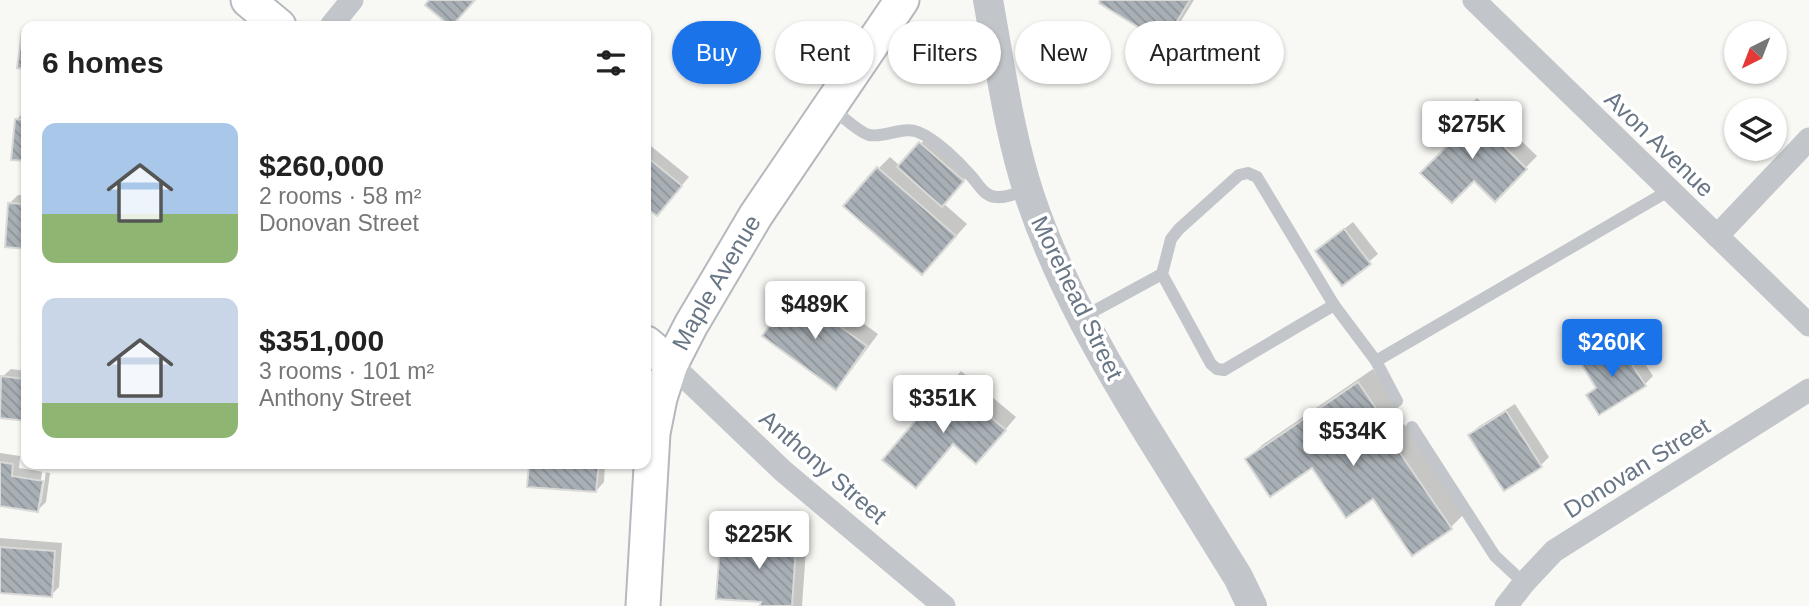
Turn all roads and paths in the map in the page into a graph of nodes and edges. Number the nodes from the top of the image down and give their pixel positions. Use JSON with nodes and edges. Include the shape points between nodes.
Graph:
{"nodes":[{"id":1,"x":248,"y":0,"type":"edge"},
{"id":2,"x":352,"y":0,"type":"edge"},
{"id":3,"x":902,"y":0,"type":"edge"},
{"id":4,"x":988,"y":0,"type":"edge"},
{"id":5,"x":1474,"y":0,"type":"edge"},
{"id":6,"x":273,"y":21,"type":"edge"},
{"id":7,"x":335,"y":21,"type":"edge"},
{"id":8,"x":829,"y":106,"type":"junction"},
{"id":9,"x":1809,"y":139,"type":"edge"},
{"id":10,"x":1028,"y":189,"type":"junction"},
{"id":11,"x":1670,"y":190,"type":"junction"},
{"id":12,"x":1717,"y":236,"type":"junction"},
{"id":13,"x":1162,"y":274,"type":"junction"},
{"id":14,"x":1334,"y":305,"type":"junction"},
{"id":15,"x":1082,"y":318,"type":"junction"},
{"id":16,"x":1809,"y":325,"type":"edge"},
{"id":17,"x":658,"y":353,"type":"edge"},
{"id":18,"x":1376,"y":361,"type":"junction"},
{"id":19,"x":1809,"y":390,"type":"edge"},
{"id":20,"x":1397,"y":401,"type":"dead end"},
{"id":21,"x":1412,"y":427,"type":"dead end"},
{"id":22,"x":651,"y":468,"type":"edge"},
{"id":23,"x":651,"y":469,"type":"edge"},
{"id":24,"x":1524,"y":583,"type":"junction"},
{"id":25,"x":643,"y":606,"type":"edge"},
{"id":26,"x":944,"y":606,"type":"edge"},
{"id":27,"x":1252,"y":606,"type":"edge"},
{"id":28,"x":1506,"y":606,"type":"edge"}],
"edges":[{"from":1,"to":6,"type":"main road"},
{"from":2,"to":7,"type":"street"},
{"from":3,"to":8,"type":"main road","name":"Maple Avenue"},
{"from":4,"to":10,"type":"street","name":"Morehead Street"},
{"from":5,"to":11,"type":"street","name":"Avon Avenue"},
{"from":8,"to":10,"type":"lane","via":[[866,134],[914,131],[927,137],[994,197]]},
{"from":8,"to":17,"type":"main road","name":"Maple Avenue","via":[[756,215],[691,325]]},
{"from":9,"to":12,"type":"street"},
{"from":10,"to":15,"type":"street","name":"Morehead Street","via":[[1047,244]]},
{"from":11,"to":12,"type":"street","name":"Avon Avenue"},
{"from":11,"to":18,"type":"lane"},
{"from":12,"to":16,"type":"street","name":"Avon Avenue"},
{"from":13,"to":14,"type":"lane","via":[[1217,369],[1224,370]]},
{"from":13,"to":14,"type":"lane","via":[[1171,239],[1179,229],[1248,173],[1257,177]]},
{"from":13,"to":15,"type":"lane"},
{"from":14,"to":18,"type":"lane"},
{"from":15,"to":27,"type":"street","name":"Morehead Street"},
{"from":17,"to":22,"type":"main road","name":"Maple Avenue","via":[[660,398]]},
{"from":17,"to":26,"type":"street","name":"Anthony Street","via":[[783,471]]},
{"from":18,"to":20,"type":"lane"},
{"from":19,"to":24,"type":"street","name":"Donovan Street","via":[[1554,551]]},
{"from":21,"to":24,"type":"lane","via":[[1494,556]]},
{"from":23,"to":25,"type":"main road","name":"Maple Avenue"},
{"from":24,"to":28,"type":"street","name":"Donovan Street"}]}
